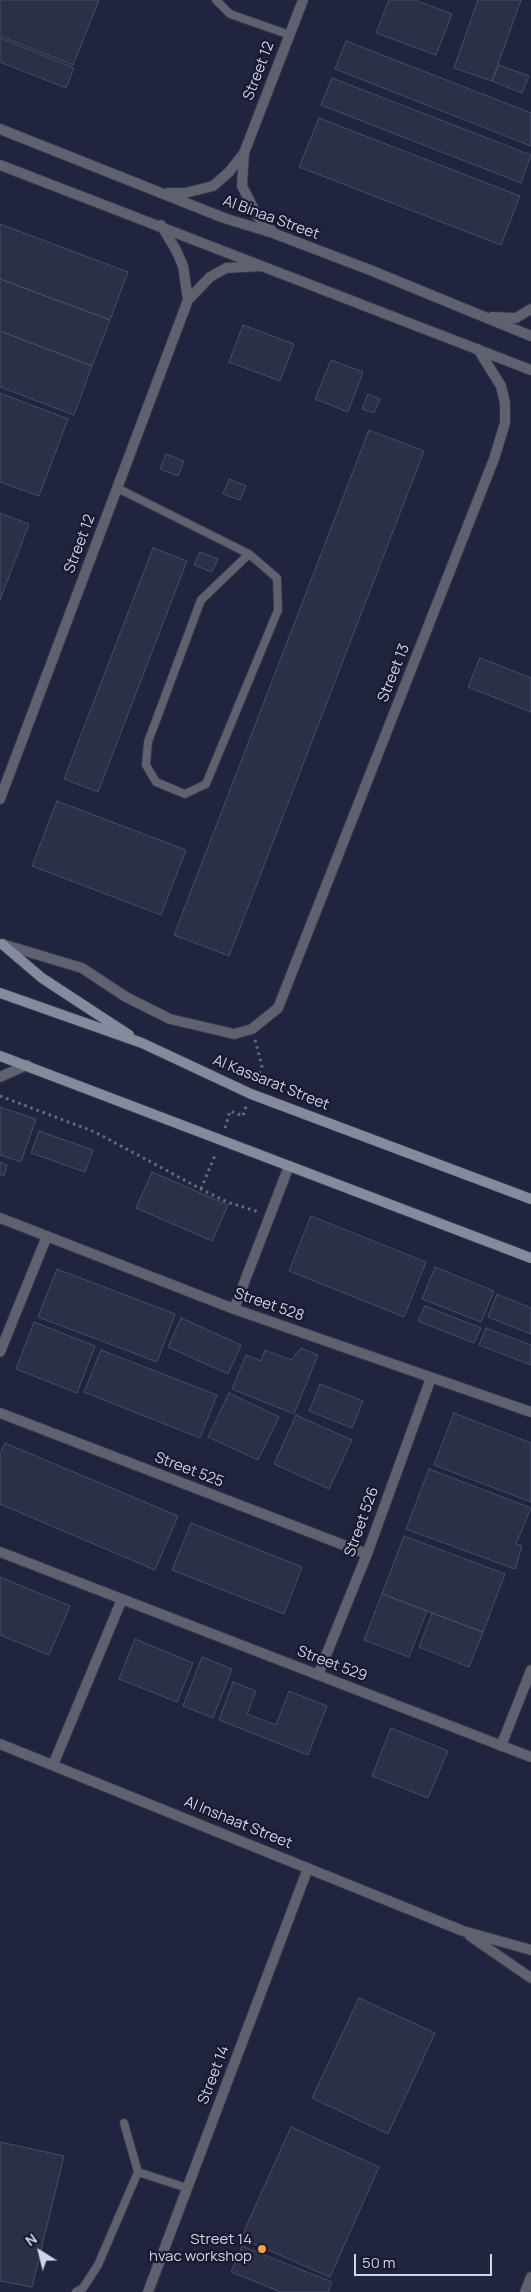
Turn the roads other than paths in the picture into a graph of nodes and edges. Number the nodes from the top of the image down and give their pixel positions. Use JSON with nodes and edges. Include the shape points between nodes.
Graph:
{"nodes":[{"id":1,"x":216,"y":0,"type":"edge"},
{"id":2,"x":303,"y":0,"type":"edge"},
{"id":3,"x":290,"y":35,"type":"junction"},
{"id":4,"x":0,"y":129,"type":"edge"},
{"id":5,"x":244,"y":153,"type":"junction"},
{"id":6,"x":0,"y":164,"type":"edge"},
{"id":7,"x":160,"y":192,"type":"junction"},
{"id":8,"x":160,"y":225,"type":"junction"},
{"id":9,"x":273,"y":233,"type":"junction"},
{"id":10,"x":262,"y":266,"type":"junction"},
{"id":11,"x":188,"y":300,"type":"junction"},
{"id":12,"x":531,"y":309,"type":"edge"},
{"id":13,"x":479,"y":316,"type":"junction"},
{"id":14,"x":531,"y":336,"type":"edge"},
{"id":15,"x":478,"y":349,"type":"junction"},
{"id":16,"x":531,"y":370,"type":"edge"},
{"id":17,"x":117,"y":488,"type":"junction"},
{"id":18,"x":249,"y":554,"type":"junction"},
{"id":19,"x":0,"y":799,"type":"edge"},
{"id":20,"x":1,"y":943,"type":"edge"},
{"id":21,"x":0,"y":993,"type":"edge"},
{"id":22,"x":278,"y":1008,"type":"joint"},
{"id":23,"x":142,"y":1043,"type":"junction"},
{"id":24,"x":0,"y":1056,"type":"edge"},
{"id":25,"x":27,"y":1065,"type":"junction"},
{"id":26,"x":0,"y":1077,"type":"edge"},
{"id":27,"x":289,"y":1166,"type":"junction"},
{"id":28,"x":531,"y":1199,"type":"edge"},
{"id":29,"x":0,"y":1218,"type":"edge"},
{"id":30,"x":47,"y":1236,"type":"junction"},
{"id":31,"x":531,"y":1258,"type":"edge"},
{"id":32,"x":234,"y":1309,"type":"junction"},
{"id":33,"x":0,"y":1352,"type":"edge"},
{"id":34,"x":431,"y":1378,"type":"junction"},
{"id":35,"x":531,"y":1412,"type":"edge"},
{"id":36,"x":0,"y":1413,"type":"edge"},
{"id":37,"x":0,"y":1552,"type":"edge"},
{"id":38,"x":367,"y":1554,"type":"junction"},
{"id":39,"x":122,"y":1599,"type":"junction"},
{"id":40,"x":531,"y":1670,"type":"edge"},
{"id":41,"x":318,"y":1675,"type":"junction"},
{"id":42,"x":0,"y":1744,"type":"edge"},
{"id":43,"x":501,"y":1746,"type":"junction"},
{"id":44,"x":531,"y":1758,"type":"edge"},
{"id":45,"x":53,"y":1765,"type":"junction"},
{"id":46,"x":308,"y":1868,"type":"junction"},
{"id":47,"x":463,"y":1931,"type":"junction"},
{"id":48,"x":531,"y":1950,"type":"edge"},
{"id":49,"x":531,"y":1978,"type":"edge"},
{"id":50,"x":124,"y":2123,"type":"dead end"},
{"id":51,"x":138,"y":2172,"type":"junction"},
{"id":52,"x":187,"y":2188,"type":"junction"},
{"id":53,"x":531,"y":2276,"type":"edge"},
{"id":54,"x":76,"y":2292,"type":"edge"},
{"id":55,"x":148,"y":2292,"type":"edge"},
{"id":56,"x":525,"y":2292,"type":"edge"}],
"edges":[{"from":1,"to":3,"type":"lane","via":[[230,14]]},
{"from":2,"to":3,"type":"street","name":"Street 12"},
{"from":3,"to":5,"type":"street","name":"Street 12"},
{"from":4,"to":7,"type":"street","name":"Al Binaa Street"},
{"from":5,"to":7,"type":"street","name":"Street 12","via":[[213,186],[184,193]]},
{"from":5,"to":9,"type":"street","name":"Street 12","via":[[242,186],[258,217]]},
{"from":6,"to":8,"type":"street"},
{"from":7,"to":9,"type":"street","name":"Al Binaa Street","via":[[224,218]]},
{"from":8,"to":10,"type":"street"},
{"from":8,"to":11,"type":"street","name":"Street 12","via":[[183,266]]},
{"from":9,"to":13,"type":"street","name":"Al Binaa Street"},
{"from":10,"to":11,"type":"street","name":"Street 12","via":[[226,268],[210,277]]},
{"from":10,"to":15,"type":"street"},
{"from":11,"to":17,"type":"street","name":"Street 12"},
{"from":12,"to":13,"type":"street","via":[[516,318]]},
{"from":13,"to":14,"type":"street","name":"Al Binaa Street"},
{"from":15,"to":16,"type":"street"},
{"from":15,"to":22,"type":"street","name":"Street 13","via":[[501,386],[505,403],[505,422],[494,459]]},
{"from":17,"to":18,"type":"lane"},
{"from":17,"to":19,"type":"street","name":"Street 12"},
{"from":18,"to":18,"type":"lane","via":[[278,578],[278,610],[206,784],[185,794],[156,782],[146,765],[148,742],[202,600]]},
{"from":20,"to":22,"type":"street","name":"Al Kassarat Street","via":[[82,968],[170,1020],[234,1034],[252,1028]]},
{"from":20,"to":23,"type":"street","via":[[42,978]]},
{"from":21,"to":23,"type":"street","name":"Al Kassarat Street"},
{"from":23,"to":28,"type":"street","name":"Al Kassarat Street","via":[[251,1094]]},
{"from":24,"to":25,"type":"street"},
{"from":25,"to":26,"type":"street"},
{"from":25,"to":27,"type":"street"},
{"from":27,"to":31,"type":"street"},
{"from":27,"to":32,"type":"street"},
{"from":29,"to":30,"type":"street","name":"Street 528"},
{"from":30,"to":32,"type":"street","name":"Street 528"},
{"from":30,"to":33,"type":"street"},
{"from":32,"to":34,"type":"street","name":"Street 528"},
{"from":34,"to":35,"type":"street","name":"Street 528"},
{"from":34,"to":38,"type":"street","name":"Street 526"},
{"from":36,"to":38,"type":"street","name":"Street 525"},
{"from":37,"to":39,"type":"street","name":"Street 529"},
{"from":38,"to":41,"type":"street","name":"Street 526"},
{"from":39,"to":41,"type":"street","name":"Street 529"},
{"from":39,"to":45,"type":"street"},
{"from":40,"to":43,"type":"street"},
{"from":41,"to":43,"type":"street","name":"Street 529"},
{"from":42,"to":45,"type":"street","name":"Al Inshaat Street"},
{"from":43,"to":44,"type":"street","name":"Street 529"},
{"from":45,"to":46,"type":"street","name":"Al Inshaat Street"},
{"from":46,"to":47,"type":"street","name":"Al Inshaat Street"},
{"from":46,"to":52,"type":"street","name":"Street 14"},
{"from":47,"to":48,"type":"street","name":"Al Inshaat Street"},
{"from":47,"to":49,"type":"street","name":"Al Inshaat Street"},
{"from":50,"to":51,"type":"lane"},
{"from":51,"to":52,"type":"lane"},
{"from":51,"to":54,"type":"lane","via":[[98,2265],[83,2288]]},
{"from":52,"to":55,"type":"street","name":"Street 14"},
{"from":53,"to":56,"type":"street"}]}
